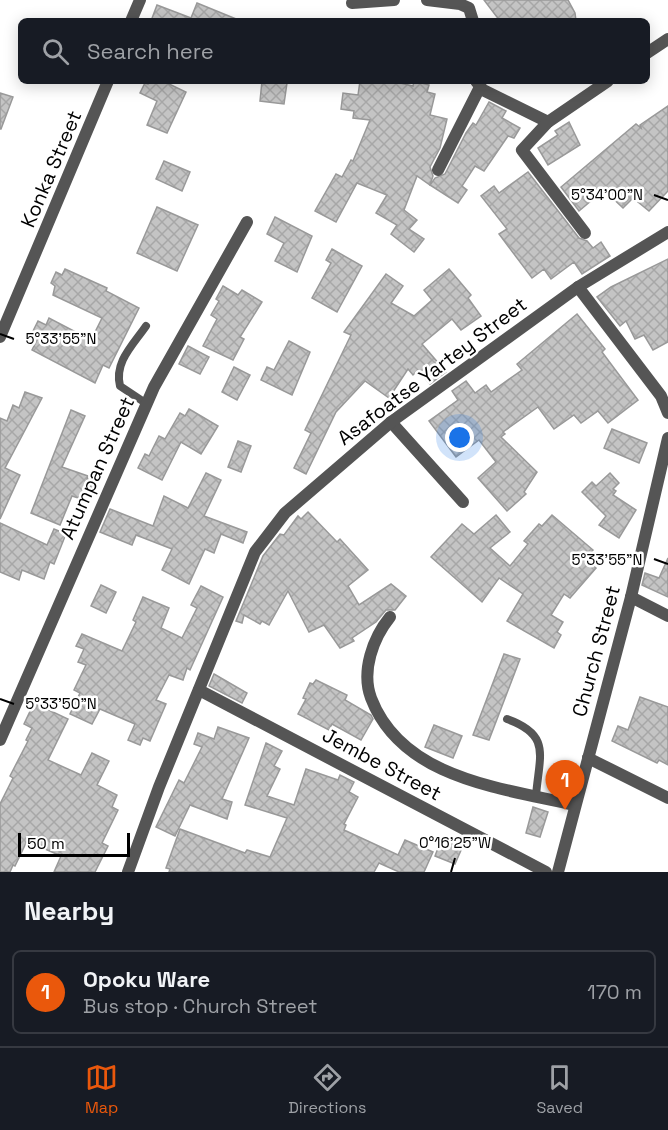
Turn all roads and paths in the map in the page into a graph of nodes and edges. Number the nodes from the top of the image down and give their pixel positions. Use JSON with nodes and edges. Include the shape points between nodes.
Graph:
{"nodes":[{"id":1,"x":140,"y":0,"type":"edge"},
{"id":2,"x":394,"y":0,"type":"edge"},
{"id":3,"x":427,"y":0,"type":"edge"},
{"id":4,"x":352,"y":3,"type":"dead end"},
{"id":5,"x":132,"y":18,"type":"edge"},
{"id":6,"x":472,"y":18,"type":"edge"},
{"id":7,"x":668,"y":39,"type":"edge"},
{"id":8,"x":650,"y":50,"type":"edge"},
{"id":9,"x":107,"y":84,"type":"edge"},
{"id":10,"x":478,"y":84,"type":"edge"},
{"id":11,"x":604,"y":84,"type":"edge"},
{"id":12,"x":548,"y":122,"type":"junction"},
{"id":13,"x":438,"y":170,"type":"dead end"},
{"id":14,"x":248,"y":222,"type":"dead end"},
{"id":15,"x":668,"y":232,"type":"edge"},
{"id":16,"x":585,"y":233,"type":"dead end"},
{"id":17,"x":579,"y":287,"type":"junction"},
{"id":18,"x":146,"y":326,"type":"dead end"},
{"id":19,"x":0,"y":337,"type":"edge"},
{"id":20,"x":147,"y":404,"type":"junction"},
{"id":21,"x":668,"y":413,"type":"edge"},
{"id":22,"x":391,"y":422,"type":"junction"},
{"id":23,"x":668,"y":438,"type":"edge"},
{"id":24,"x":463,"y":502,"type":"dead end"},
{"id":25,"x":631,"y":597,"type":"junction"},
{"id":26,"x":668,"y":616,"type":"edge"},
{"id":27,"x":390,"y":617,"type":"dead end"},
{"id":28,"x":199,"y":690,"type":"junction"},
{"id":29,"x":507,"y":719,"type":"dead end"},
{"id":30,"x":0,"y":740,"type":"edge"},
{"id":31,"x":588,"y":758,"type":"junction"},
{"id":32,"x":536,"y":796,"type":"junction"},
{"id":33,"x":668,"y":798,"type":"edge"},
{"id":34,"x":575,"y":805,"type":"junction"},
{"id":35,"x":128,"y":872,"type":"edge"},
{"id":36,"x":546,"y":872,"type":"edge"},
{"id":37,"x":558,"y":872,"type":"edge"}],
"edges":[{"from":1,"to":5,"type":"street"},
{"from":2,"to":4,"type":"street"},
{"from":3,"to":6,"type":"street","via":[[460,4],[469,8]]},
{"from":7,"to":8,"type":"street"},
{"from":9,"to":19,"type":"street","name":"Konka Street"},
{"from":10,"to":12,"type":"street"},
{"from":10,"to":13,"type":"street"},
{"from":11,"to":12,"type":"street"},
{"from":12,"to":16,"type":"street","via":[[522,150]]},
{"from":14,"to":20,"type":"street","name":"Atumpan Street"},
{"from":15,"to":17,"type":"street","name":"Asafoatse Yartey Street"},
{"from":17,"to":21,"type":"street","via":[[662,396]]},
{"from":17,"to":22,"type":"street","name":"Asafoatse Yartey Street"},
{"from":18,"to":20,"type":"lane","via":[[121,362],[117,376],[120,386]]},
{"from":20,"to":30,"type":"street","name":"Atumpan Street"},
{"from":22,"to":24,"type":"street"},
{"from":22,"to":28,"type":"street","name":"Asafoatse Yartey Street","via":[[285,513],[255,552]]},
{"from":23,"to":25,"type":"street","name":"Church Street"},
{"from":25,"to":26,"type":"street"},
{"from":25,"to":31,"type":"street","name":"Church Street"},
{"from":27,"to":32,"type":"street","via":[[374,644],[368,674],[369,692],[389,732],[428,764],[457,776]]},
{"from":28,"to":35,"type":"street","name":"Asafoatse Yartey Street"},
{"from":28,"to":36,"type":"street","name":"Jembe Street"},
{"from":29,"to":32,"type":"lane","via":[[531,730],[537,738],[540,747]]},
{"from":31,"to":33,"type":"street"},
{"from":31,"to":34,"type":"street","name":"Church Street"},
{"from":32,"to":34,"type":"street"},
{"from":34,"to":37,"type":"street","name":"Church Street"}]}
